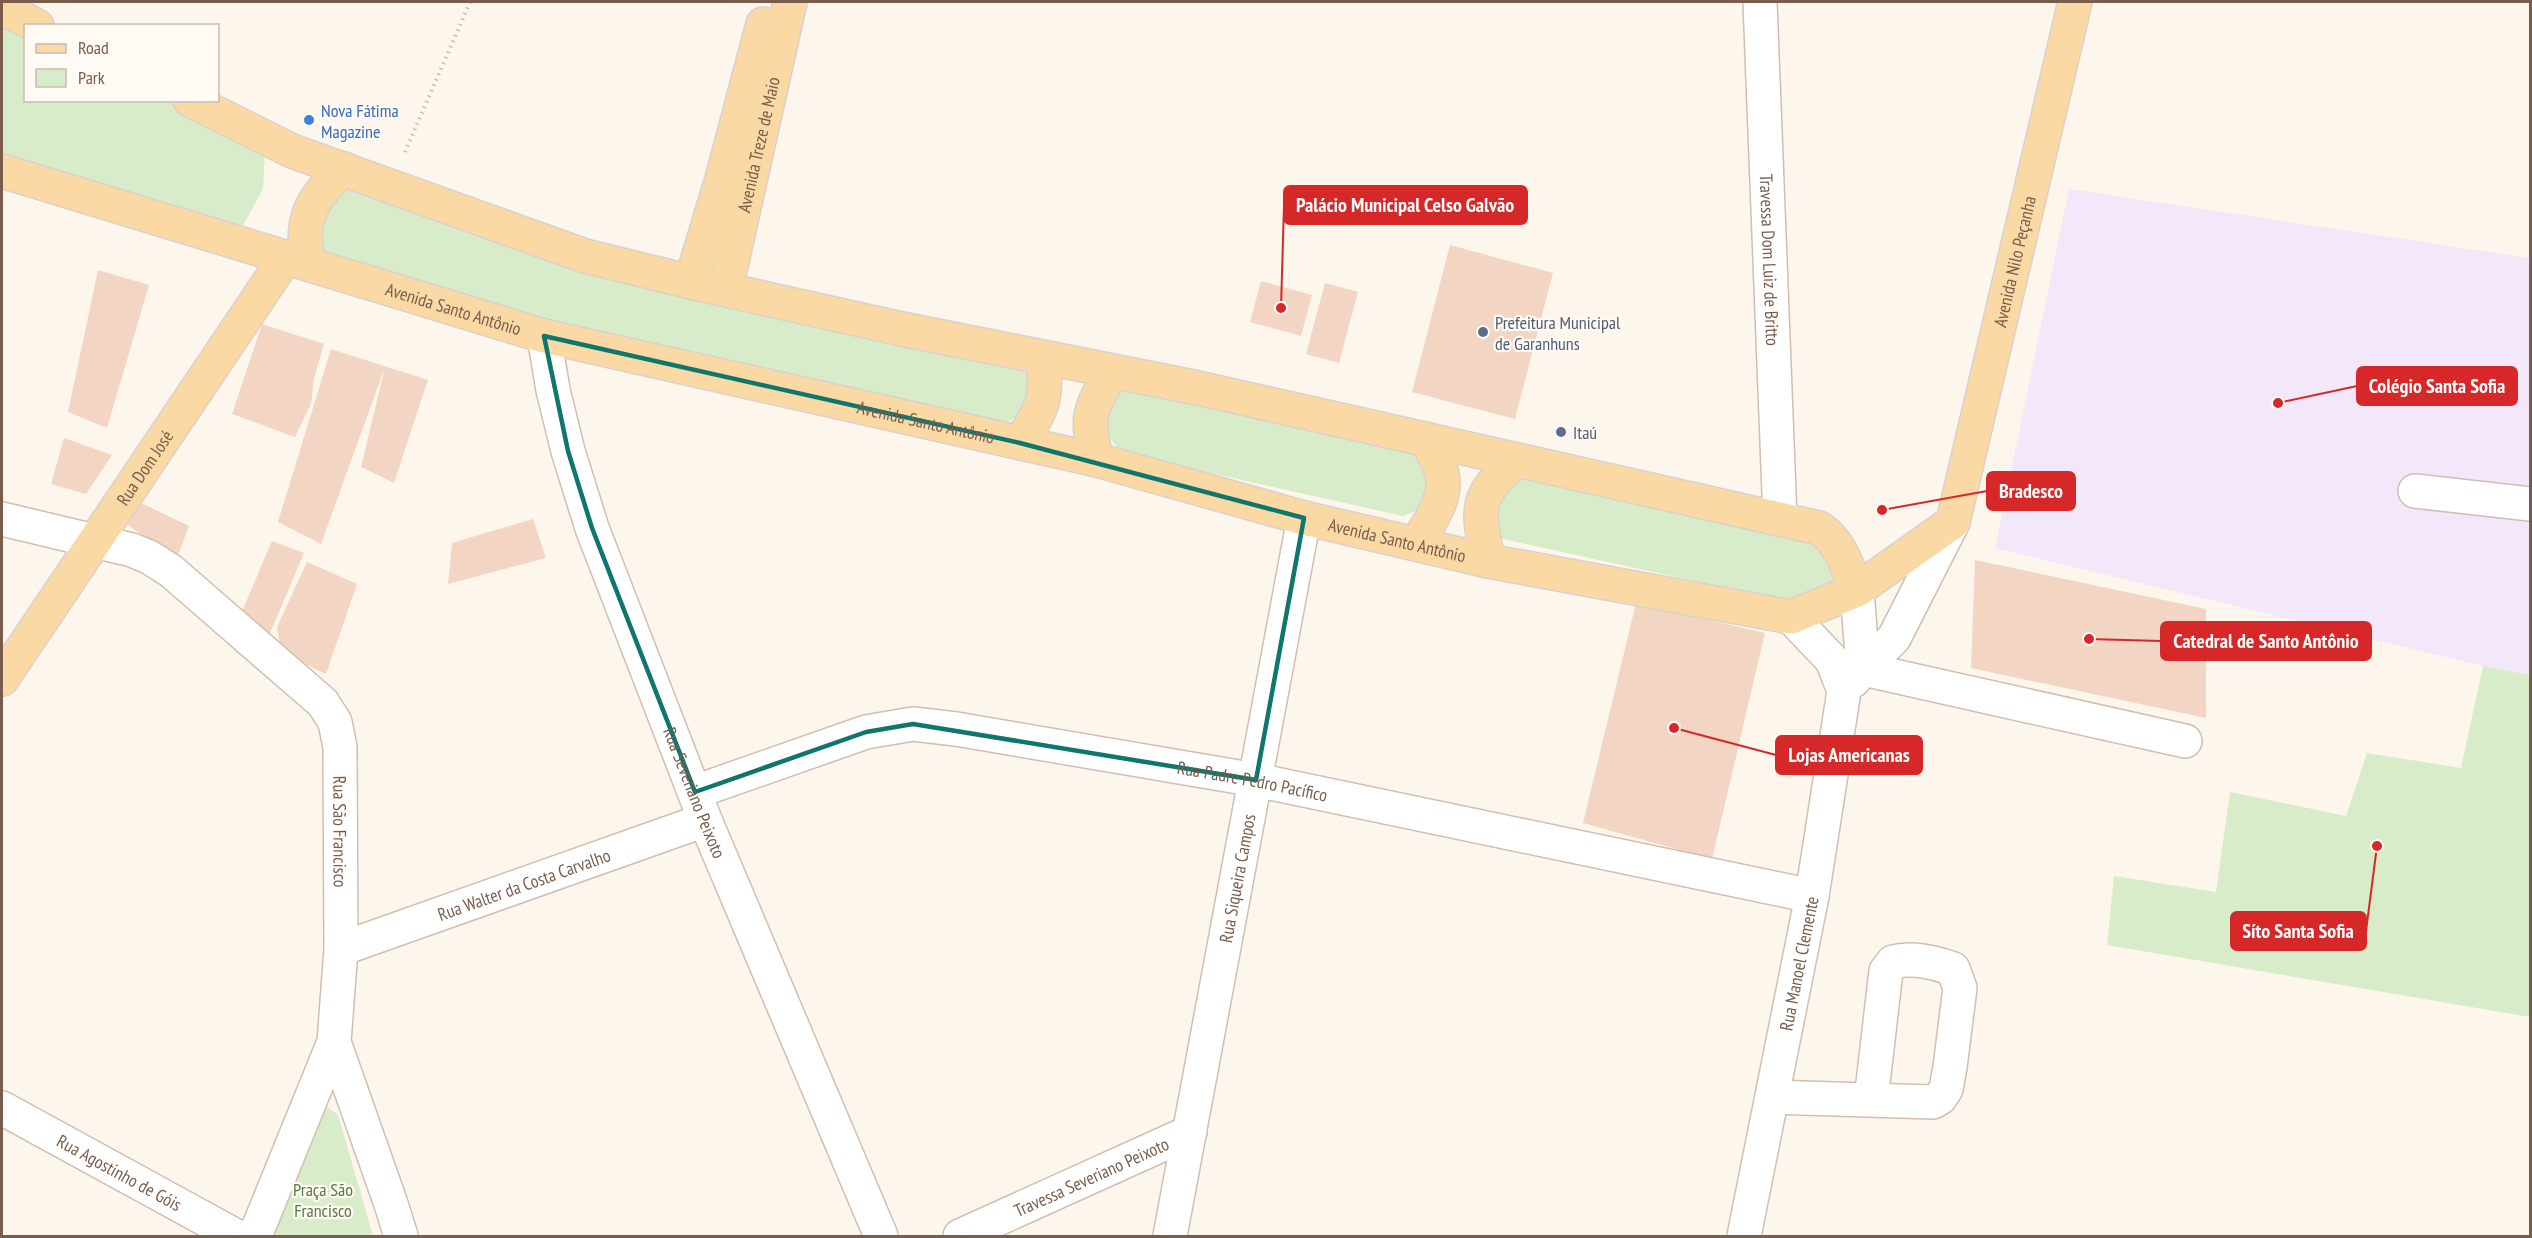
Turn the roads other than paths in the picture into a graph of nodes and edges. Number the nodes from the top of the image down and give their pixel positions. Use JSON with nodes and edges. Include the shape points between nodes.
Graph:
{"nodes":[{"id":1,"x":769,"y":2,"type":"edge"},
{"id":2,"x":790,"y":2,"type":"edge"},
{"id":3,"x":1761,"y":2,"type":"edge"},
{"id":4,"x":2075,"y":2,"type":"edge"},
{"id":5,"x":2,"y":8,"type":"edge"},
{"id":6,"x":33,"y":24,"type":"edge"},
{"id":7,"x":194,"y":102,"type":"edge"},
{"id":8,"x":344,"y":169,"type":"junction"},
{"id":9,"x":2,"y":171,"type":"edge"},
{"id":10,"x":297,"y":261,"type":"junction"},
{"id":11,"x":691,"y":282,"type":"junction"},
{"id":12,"x":726,"y":288,"type":"junction"},
{"id":13,"x":544,"y":336,"type":"junction"},
{"id":14,"x":1042,"y":357,"type":"junction"},
{"id":15,"x":1112,"y":373,"type":"junction"},
{"id":16,"x":1426,"y":439,"type":"junction"},
{"id":17,"x":1020,"y":443,"type":"junction"},
{"id":18,"x":1097,"y":460,"type":"junction"},
{"id":19,"x":1515,"y":461,"type":"junction"},
{"id":20,"x":2415,"y":491,"type":"dead end"},
{"id":21,"x":2530,"y":504,"type":"edge"},
{"id":22,"x":1304,"y":518,"type":"junction"},
{"id":23,"x":2,"y":519,"type":"edge"},
{"id":24,"x":1780,"y":519,"type":"junction"},
{"id":25,"x":1953,"y":522,"type":"junction"},
{"id":26,"x":93,"y":540,"type":"junction"},
{"id":27,"x":1416,"y":544,"type":"junction"},
{"id":28,"x":1488,"y":561,"type":"junction"},
{"id":29,"x":1857,"y":590,"type":"junction"},
{"id":30,"x":1791,"y":617,"type":"junction"},
{"id":31,"x":2,"y":679,"type":"edge"},
{"id":32,"x":1854,"y":680,"type":"junction"},
{"id":33,"x":2186,"y":741,"type":"dead end"},
{"id":34,"x":1256,"y":780,"type":"junction"},
{"id":35,"x":700,"y":806,"type":"junction"},
{"id":36,"x":1812,"y":896,"type":"junction"},
{"id":37,"x":341,"y":949,"type":"junction"},
{"id":38,"x":334,"y":1042,"type":"junction"},
{"id":39,"x":1772,"y":1096,"type":"junction"},
{"id":40,"x":1871,"y":1100,"type":"dead end"},
{"id":41,"x":2,"y":1108,"type":"edge"},
{"id":42,"x":1190,"y":1132,"type":"junction"},
{"id":43,"x":236,"y":1236,"type":"edge"},
{"id":44,"x":255,"y":1236,"type":"edge"},
{"id":45,"x":401,"y":1236,"type":"edge"},
{"id":46,"x":881,"y":1236,"type":"edge"},
{"id":47,"x":960,"y":1236,"type":"edge"},
{"id":48,"x":1170,"y":1236,"type":"edge"},
{"id":49,"x":1744,"y":1236,"type":"edge"}],
"edges":[{"from":1,"to":11,"type":"main road","name":"Avenida Treze de Maio"},
{"from":2,"to":12,"type":"main road","name":"Avenida Treze de Maio"},
{"from":3,"to":24,"type":"street","name":"Travessa Dom Luiz de Britto"},
{"from":4,"to":25,"type":"main road","name":"Avenida Nilo Peçanha"},
{"from":5,"to":6,"type":"main road"},
{"from":7,"to":8,"type":"main road","via":[[292,151]]},
{"from":8,"to":10,"type":"main road","via":[[318,194],[308,215]]},
{"from":8,"to":11,"type":"main road","via":[[585,256]]},
{"from":9,"to":10,"type":"main road","name":"Avenida Santo Antônio"},
{"from":10,"to":13,"type":"main road","name":"Avenida Santo Antônio"},
{"from":10,"to":26,"type":"main road","name":"Rua Dom José"},
{"from":11,"to":12,"type":"main road"},
{"from":12,"to":14,"type":"main road"},
{"from":13,"to":17,"type":"main road","name":"Avenida Santo Antônio"},
{"from":13,"to":35,"type":"street","name":"Rua Severiano Peixoto","via":[[565,441],[591,528]]},
{"from":14,"to":15,"type":"main road"},
{"from":14,"to":17,"type":"main road","via":[[1046,383],[1043,403]]},
{"from":15,"to":16,"type":"main road","via":[[1198,388]]},
{"from":15,"to":18,"type":"main road","via":[[1091,412],[1089,433]]},
{"from":16,"to":19,"type":"main road"},
{"from":16,"to":27,"type":"main road","via":[[1442,474],[1443,490]]},
{"from":17,"to":18,"type":"main road","name":"Avenida Santo Antônio"},
{"from":18,"to":22,"type":"main road","name":"Avenida Santo Antônio"},
{"from":19,"to":24,"type":"main road"},
{"from":19,"to":28,"type":"main road","via":[[1492,481],[1482,501],[1481,526]]},
{"from":20,"to":21,"type":"street"},
{"from":22,"to":27,"type":"main road","name":"Avenida Santo Antônio"},
{"from":22,"to":34,"type":"street","name":"Rua Siqueira Campos"},
{"from":23,"to":26,"type":"street","name":"Rua São Francisco"},
{"from":24,"to":29,"type":"main road","via":[[1819,528],[1831,536]]},
{"from":25,"to":29,"type":"main road"},
{"from":25,"to":32,"type":"street","via":[[1894,638]]},
{"from":26,"to":31,"type":"main road","name":"Rua Dom José"},
{"from":26,"to":37,"type":"street","name":"Rua São Francisco","via":[[150,557],[171,571],[322,703],[335,722],[340,747]]},
{"from":27,"to":28,"type":"main road","name":"Avenida Santo Antônio"},
{"from":28,"to":30,"type":"main road","name":"Avenida Santo Antônio"},
{"from":29,"to":30,"type":"main road"},
{"from":29,"to":32,"type":"street","name":"Rua Manoel Clemente"},
{"from":30,"to":32,"type":"street"},
{"from":32,"to":33,"type":"street"},
{"from":32,"to":36,"type":"street","name":"Rua Manoel Clemente"},
{"from":34,"to":35,"type":"street","name":"Rua Padre Pedro Pacífico","via":[[914,724],[866,732]]},
{"from":34,"to":36,"type":"street","name":"Rua Padre Pedro Pacífico"},
{"from":34,"to":42,"type":"street","name":"Rua Siqueira Campos"},
{"from":35,"to":37,"type":"street","name":"Rua Walter da Costa Carvalho"},
{"from":35,"to":46,"type":"street","name":"Rua Severiano Peixoto"},
{"from":36,"to":39,"type":"street","name":"Rua Manoel Clemente"},
{"from":37,"to":38,"type":"street","name":"Rua São Francisco"},
{"from":38,"to":44,"type":"street"},
{"from":38,"to":45,"type":"street","name":"Rua São Francisco"},
{"from":39,"to":40,"type":"street"},
{"from":39,"to":49,"type":"street","name":"Rua Manoel Clemente"},
{"from":41,"to":43,"type":"street","name":"Rua Agostinho de Góis"},
{"from":42,"to":47,"type":"street","name":"Travessa Severiano Peixoto"},
{"from":42,"to":48,"type":"street","name":"Rua Siqueira Campos"}]}
